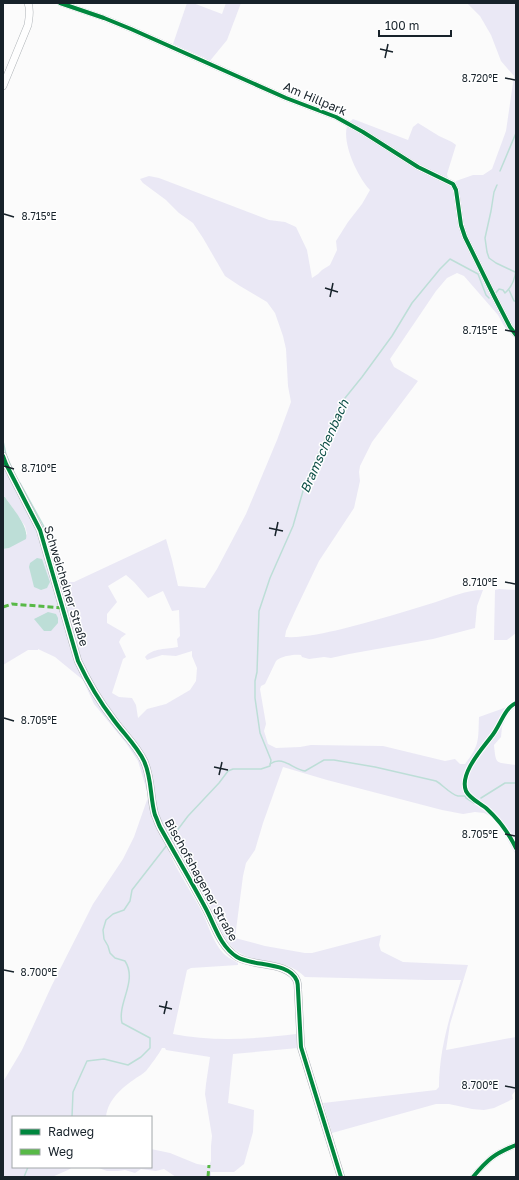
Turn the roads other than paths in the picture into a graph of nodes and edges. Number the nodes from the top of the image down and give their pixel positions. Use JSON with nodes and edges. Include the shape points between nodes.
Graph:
{"nodes":[{"id":1,"x":28,"y":3,"type":"edge"},
{"id":2,"x":60,"y":3,"type":"edge"},
{"id":3,"x":3,"y":86,"type":"edge"},
{"id":4,"x":516,"y":335,"type":"edge"},
{"id":5,"x":3,"y":456,"type":"edge"},
{"id":6,"x":87,"y":679,"type":"joint"},
{"id":7,"x":516,"y":1145,"type":"edge"},
{"id":8,"x":341,"y":1177,"type":"edge"},
{"id":9,"x":473,"y":1177,"type":"edge"}],
"edges":[{"from":1,"to":3,"type":"street","via":[[28,25]]},
{"from":2,"to":4,"type":"street","name":"Am Hillpark","via":[[131,29],[286,98],[336,117],[418,167],[453,184],[463,231],[489,288]]},
{"from":5,"to":6,"type":"street","name":"Schweichelner Straße","via":[[40,530],[78,661]]},
{"from":6,"to":8,"type":"street","name":"Bischofshagener Straße","via":[[112,719],[145,761],[155,815],[160,827],[221,941],[237,957],[282,968],[289,971],[297,981],[301,1047]]},
{"from":7,"to":9,"type":"street","via":[[493,1156]]}]}
